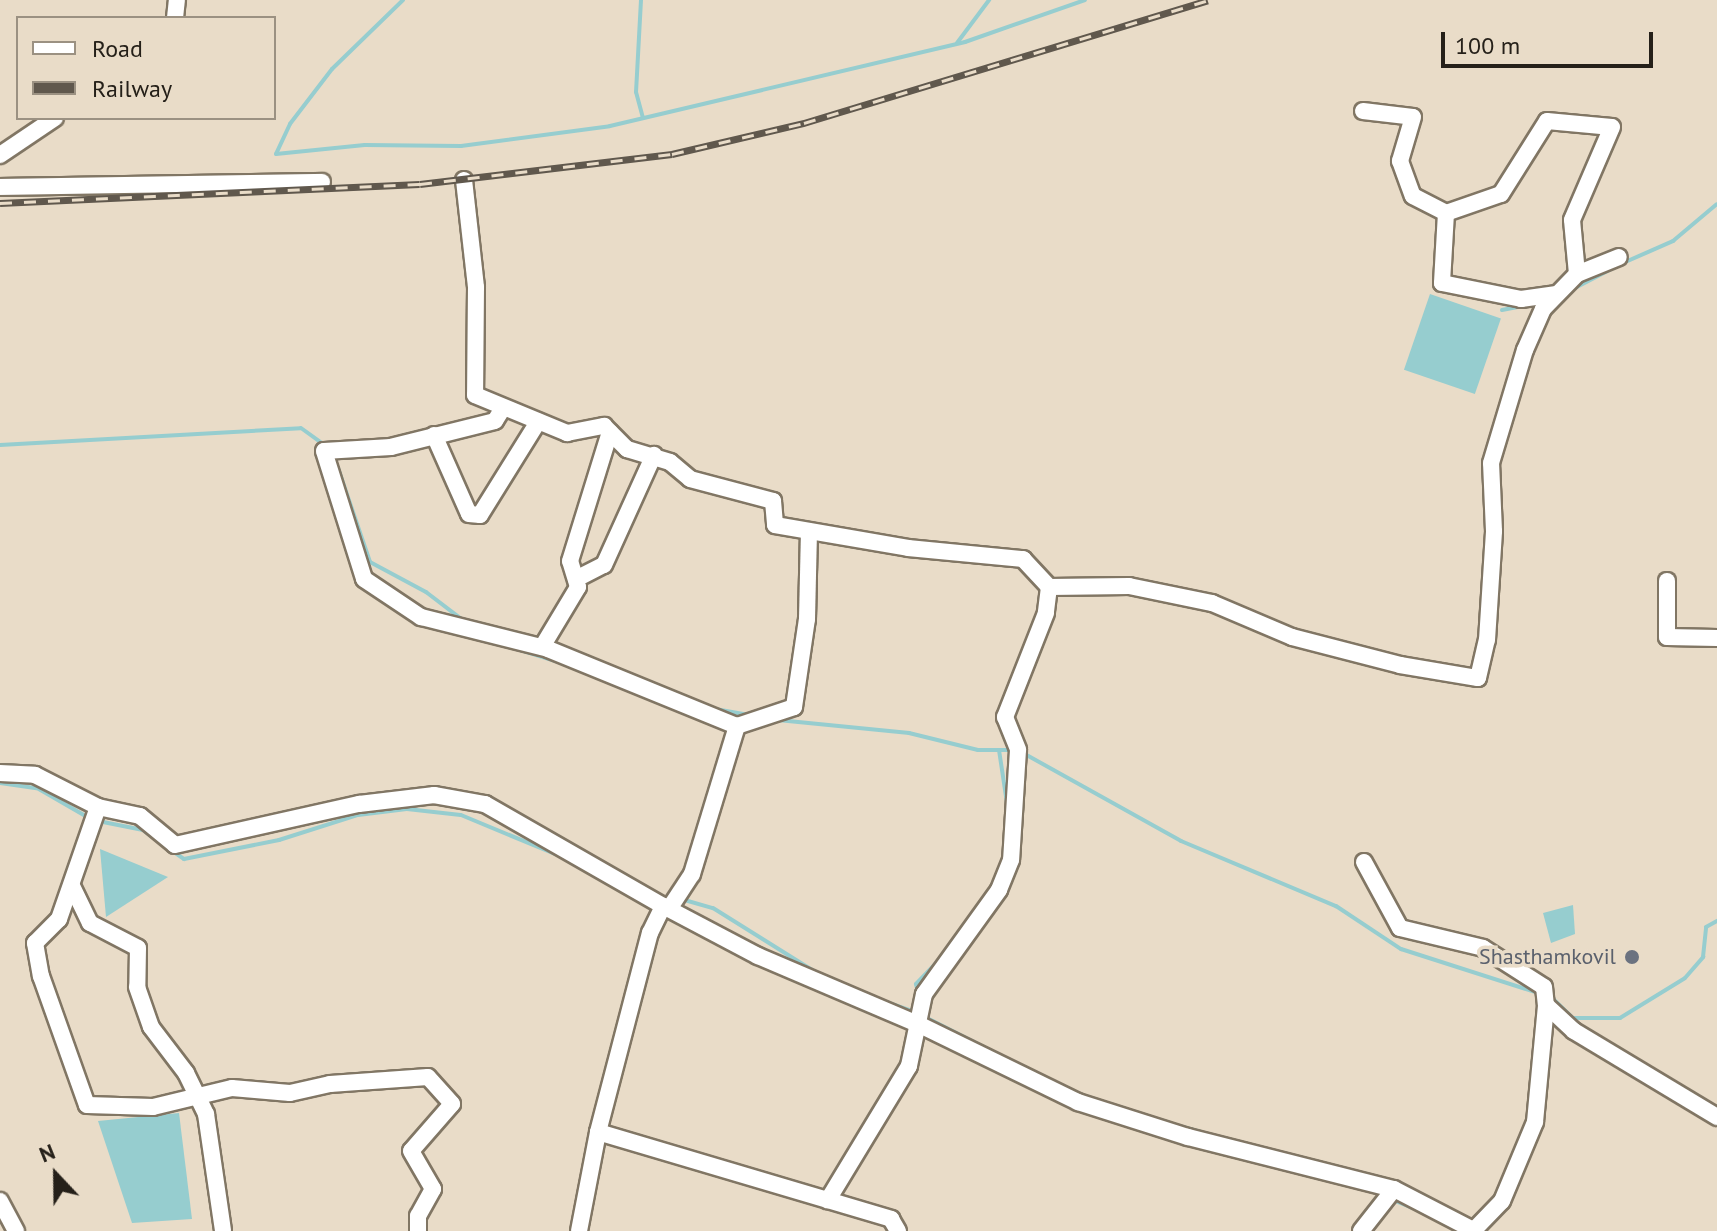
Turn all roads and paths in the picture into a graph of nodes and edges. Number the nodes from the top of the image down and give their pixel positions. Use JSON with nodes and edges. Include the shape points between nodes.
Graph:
{"nodes":[{"id":1,"x":1363,"y":111,"type":"dead end"},
{"id":2,"x":52,"y":120,"type":"edge"},
{"id":3,"x":0,"y":155,"type":"edge"},
{"id":4,"x":464,"y":180,"type":"dead end"},
{"id":5,"x":322,"y":182,"type":"dead end"},
{"id":6,"x":0,"y":187,"type":"edge"},
{"id":7,"x":1446,"y":213,"type":"junction"},
{"id":8,"x":1619,"y":257,"type":"dead end"},
{"id":9,"x":1577,"y":274,"type":"junction"},
{"id":10,"x":1557,"y":294,"type":"junction"},
{"id":11,"x":503,"y":408,"type":"junction"},
{"id":12,"x":538,"y":422,"type":"junction"},
{"id":13,"x":610,"y":432,"type":"junction"},
{"id":14,"x":434,"y":435,"type":"junction"},
{"id":15,"x":654,"y":455,"type":"junction"},
{"id":16,"x":809,"y":532,"type":"junction"},
{"id":17,"x":576,"y":579,"type":"junction"},
{"id":18,"x":1667,"y":581,"type":"dead end"},
{"id":19,"x":1049,"y":587,"type":"junction"},
{"id":20,"x":1717,"y":638,"type":"edge"},
{"id":21,"x":542,"y":647,"type":"junction"},
{"id":22,"x":737,"y":726,"type":"junction"},
{"id":23,"x":0,"y":773,"type":"edge"},
{"id":24,"x":98,"y":807,"type":"junction"},
{"id":25,"x":1364,"y":862,"type":"dead end"},
{"id":26,"x":72,"y":886,"type":"junction"},
{"id":27,"x":667,"y":907,"type":"junction"},
{"id":28,"x":1546,"y":1005,"type":"junction"},
{"id":29,"x":920,"y":1024,"type":"junction"},
{"id":30,"x":196,"y":1093,"type":"junction"},
{"id":31,"x":1717,"y":1117,"type":"edge"},
{"id":32,"x":598,"y":1132,"type":"junction"},
{"id":33,"x":1394,"y":1189,"type":"junction"},
{"id":34,"x":828,"y":1200,"type":"junction"},
{"id":35,"x":0,"y":1201,"type":"edge"},
{"id":36,"x":16,"y":1231,"type":"edge"},
{"id":37,"x":223,"y":1231,"type":"edge"},
{"id":38,"x":418,"y":1231,"type":"edge"},
{"id":39,"x":579,"y":1231,"type":"edge"},
{"id":40,"x":898,"y":1231,"type":"edge"},
{"id":41,"x":1361,"y":1231,"type":"edge"},
{"id":42,"x":1474,"y":1231,"type":"edge"}],
"edges":[{"from":1,"to":7,"type":"street","via":[[1413,117],[1400,161],[1413,196]]},
{"from":2,"to":3,"type":"street"},
{"from":4,"to":11,"type":"street","via":[[476,287],[475,395]]},
{"from":5,"to":6,"type":"street"},
{"from":7,"to":9,"type":"street","via":[[1501,194],[1547,121],[1612,127],[1572,220]]},
{"from":7,"to":10,"type":"street","via":[[1442,283],[1521,299]]},
{"from":8,"to":9,"type":"street"},
{"from":9,"to":10,"type":"street"},
{"from":10,"to":19,"type":"street","via":[[1543,309],[1525,350],[1491,463],[1494,531],[1487,640],[1478,678],[1400,665],[1292,637],[1212,603],[1171,594],[1129,586]]},
{"from":11,"to":12,"type":"street"},
{"from":11,"to":14,"type":"street","via":[[495,421]]},
{"from":12,"to":13,"type":"street","via":[[567,433],[604,426]]},
{"from":12,"to":14,"type":"street","via":[[480,515],[469,514]]},
{"from":13,"to":15,"type":"street","via":[[627,449]]},
{"from":13,"to":17,"type":"street","via":[[570,561]]},
{"from":14,"to":21,"type":"street","via":[[391,447],[331,450],[364,579],[421,617]]},
{"from":15,"to":16,"type":"street","via":[[690,479],[773,501],[775,525]]},
{"from":15,"to":17,"type":"street","via":[[604,565]]},
{"from":16,"to":19,"type":"street","via":[[1023,559]]},
{"from":16,"to":22,"type":"street","via":[[807,619],[794,707]]},
{"from":17,"to":21,"type":"street","via":[[578,587]]},
{"from":18,"to":20,"type":"street","via":[[1667,637]]},
{"from":19,"to":29,"type":"street","via":[[1046,613],[1005,717],[1018,750],[1011,860],[982,916],[944,960],[924,994]]},
{"from":21,"to":22,"type":"street"},
{"from":22,"to":27,"type":"street","via":[[692,874]]},
{"from":23,"to":24,"type":"street","via":[[35,775]]},
{"from":24,"to":26,"type":"street"},
{"from":24,"to":27,"type":"street","via":[[140,816],[175,845],[359,804],[434,795],[485,804]]},
{"from":25,"to":28,"type":"street","via":[[1400,928],[1483,948],[1544,987]]},
{"from":26,"to":30,"type":"street","via":[[90,923],[138,948],[137,987],[151,1027]]},
{"from":26,"to":30,"type":"street","via":[[59,919],[35,943],[41,976],[87,1105],[153,1107]]},
{"from":27,"to":29,"type":"street","via":[[758,956]]},
{"from":27,"to":32,"type":"street","via":[[650,933]]},
{"from":28,"to":31,"type":"street","via":[[1574,1031]]},
{"from":28,"to":42,"type":"street","via":[[1535,1122],[1502,1201]]},
{"from":29,"to":33,"type":"street","via":[[1078,1102],[1188,1137]]},
{"from":29,"to":34,"type":"street","via":[[909,1066]]},
{"from":30,"to":37,"type":"street","via":[[206,1114]]},
{"from":30,"to":38,"type":"street","via":[[232,1088],[290,1093],[330,1084],[428,1077],[452,1104],[411,1151],[433,1189],[418,1216]]},
{"from":32,"to":34,"type":"street"},
{"from":32,"to":39,"type":"street"},
{"from":33,"to":41,"type":"street"},
{"from":33,"to":42,"type":"street"},
{"from":34,"to":40,"type":"street","via":[[891,1219]]},
{"from":35,"to":36,"type":"street"}]}
